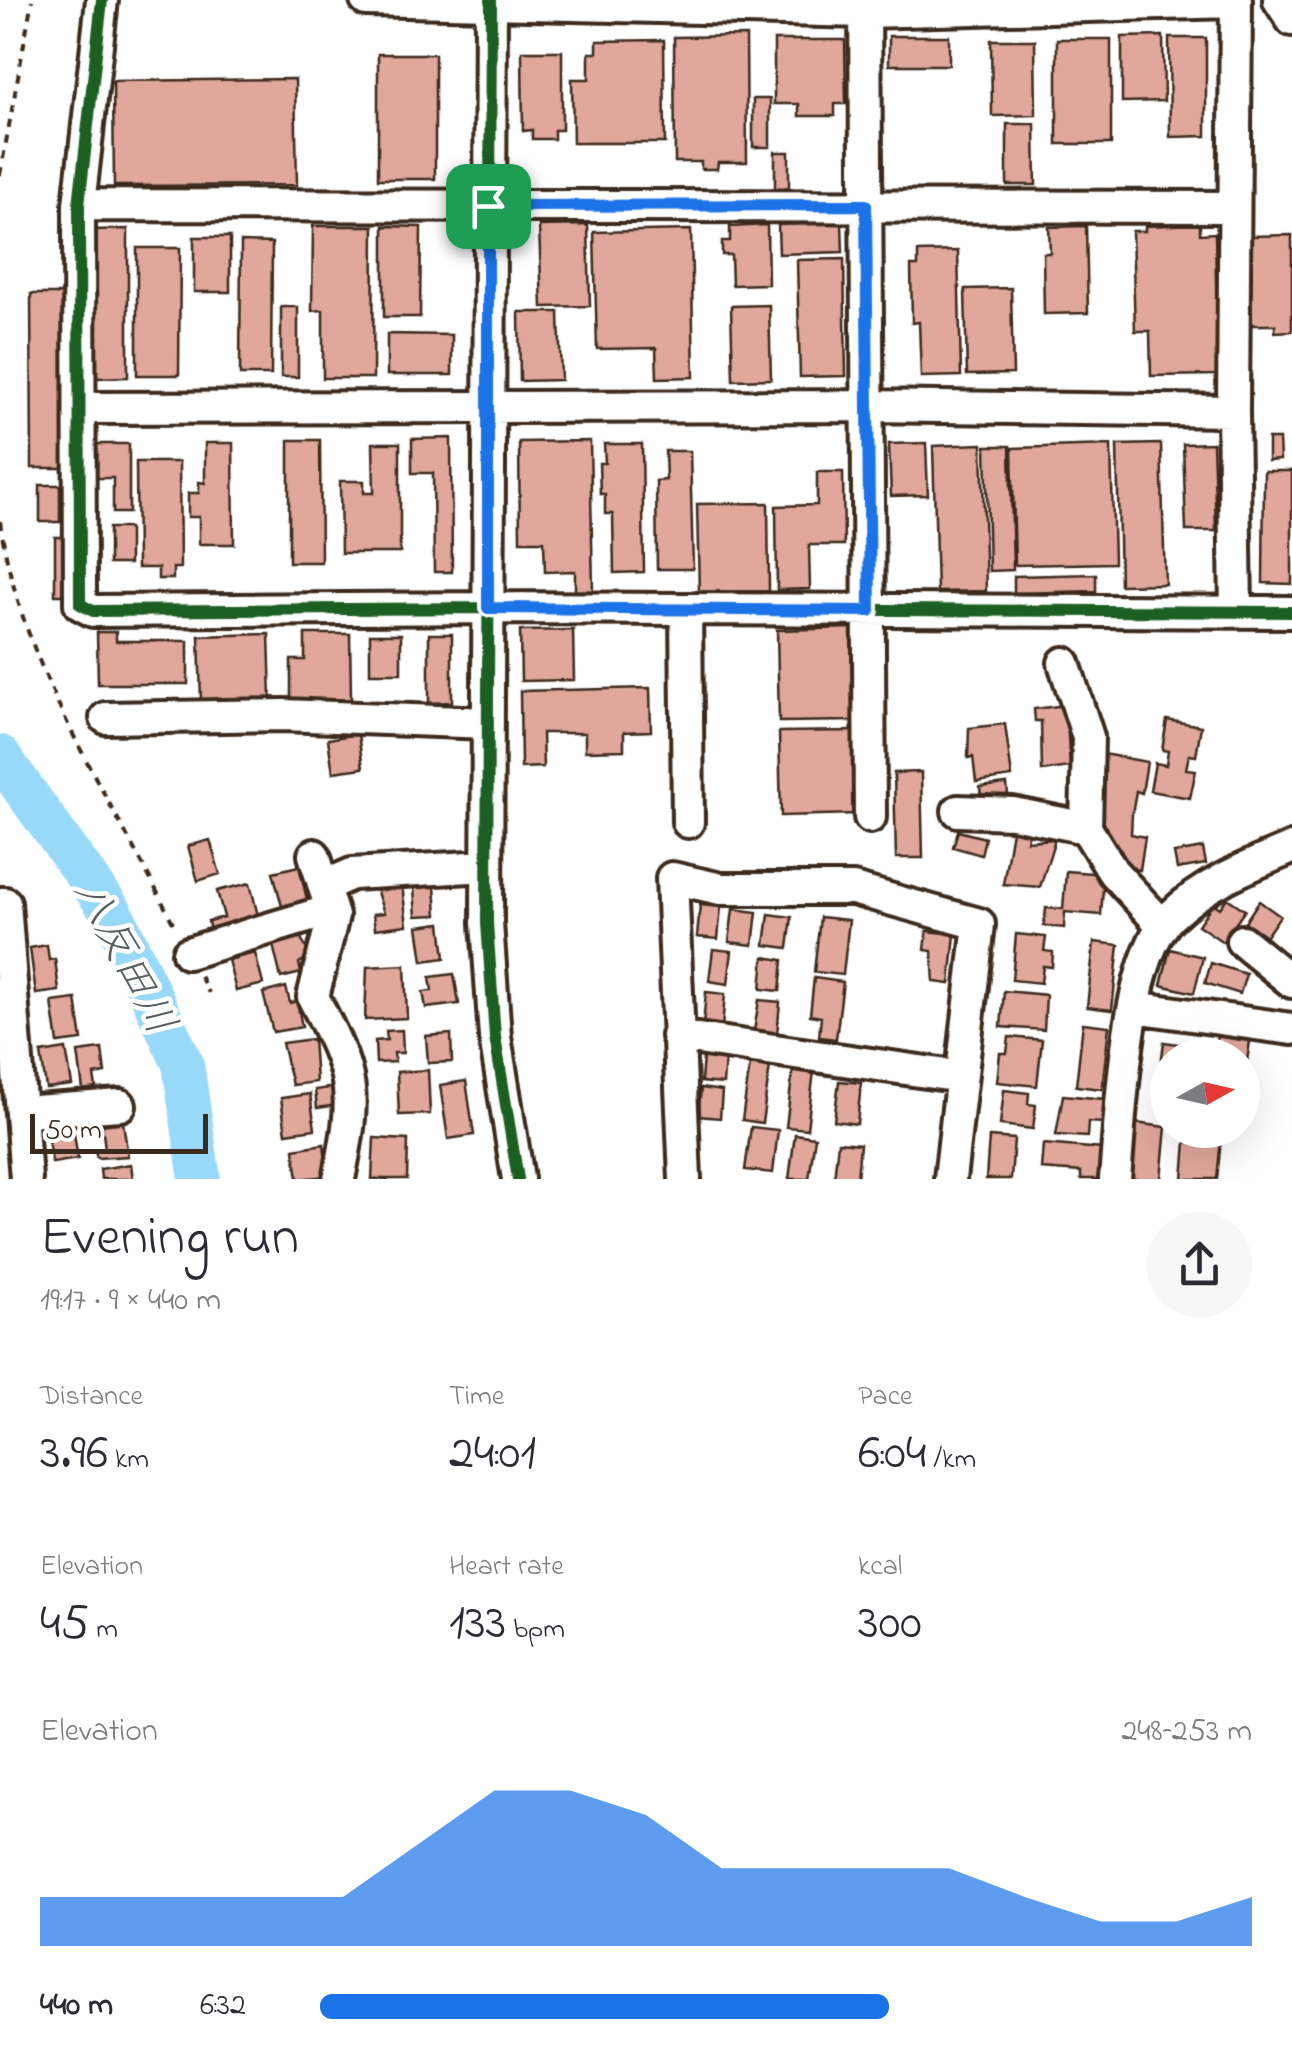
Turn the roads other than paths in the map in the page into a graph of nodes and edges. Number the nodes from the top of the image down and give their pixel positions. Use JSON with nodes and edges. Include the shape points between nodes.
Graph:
{"nodes":[{"id":1,"x":102,"y":0,"type":"edge"},
{"id":2,"x":366,"y":0,"type":"edge"},
{"id":3,"x":1280,"y":0,"type":"edge"},
{"id":4,"x":491,"y":1,"type":"edge"},
{"id":5,"x":1235,"y":1,"type":"edge"},
{"id":6,"x":865,"y":6,"type":"edge"},
{"id":7,"x":1292,"y":20,"type":"edge"},
{"id":8,"x":79,"y":205,"type":"junction"},
{"id":9,"x":866,"y":205,"type":"junction"},
{"id":10,"x":488,"y":206,"type":"junction"},
{"id":11,"x":1233,"y":207,"type":"junction"},
{"id":12,"x":868,"y":406,"type":"junction"},
{"id":13,"x":82,"y":408,"type":"junction"},
{"id":14,"x":488,"y":409,"type":"junction"},
{"id":15,"x":1232,"y":410,"type":"junction"},
{"id":16,"x":488,"y":608,"type":"junction"},
{"id":17,"x":686,"y":609,"type":"junction"},
{"id":18,"x":870,"y":611,"type":"junction"},
{"id":19,"x":1236,"y":611,"type":"junction"},
{"id":20,"x":1292,"y":612,"type":"edge"},
{"id":21,"x":1064,"y":663,"type":"dead end"},
{"id":22,"x":106,"y":718,"type":"dead end"},
{"id":23,"x":488,"y":723,"type":"junction"},
{"id":24,"x":958,"y":811,"type":"dead end"},
{"id":25,"x":870,"y":816,"type":"dead end"},
{"id":26,"x":688,"y":822,"type":"dead end"},
{"id":27,"x":1086,"y":828,"type":"junction"},
{"id":28,"x":1292,"y":848,"type":"edge"},
{"id":29,"x":314,"y":855,"type":"dead end"},
{"id":30,"x":487,"y":866,"type":"junction"},
{"id":31,"x":327,"y":898,"type":"junction"},
{"id":32,"x":0,"y":903,"type":"edge"},
{"id":33,"x":1164,"y":926,"type":"junction"},
{"id":34,"x":1242,"y":941,"type":"dead end"},
{"id":35,"x":188,"y":953,"type":"road end"},
{"id":36,"x":1292,"y":982,"type":"edge"},
{"id":37,"x":1134,"y":1007,"type":"junction"},
{"id":38,"x":1292,"y":1029,"type":"edge"},
{"id":39,"x":677,"y":1036,"type":"junction"},
{"id":40,"x":961,"y":1077,"type":"junction"},
{"id":41,"x":120,"y":1105,"type":"dead end"},
{"id":42,"x":21,"y":1112,"type":"junction"},
{"id":43,"x":26,"y":1179,"type":"edge"},
{"id":44,"x":339,"y":1179,"type":"edge"},
{"id":45,"x":518,"y":1179,"type":"edge"},
{"id":46,"x":685,"y":1179,"type":"edge"},
{"id":47,"x":950,"y":1179,"type":"edge"},
{"id":48,"x":1114,"y":1179,"type":"edge"}],
"edges":[{"from":1,"to":8,"type":"street"},
{"from":2,"to":4,"type":"street"},
{"from":3,"to":7,"type":"street"},
{"from":4,"to":6,"type":"street"},
{"from":4,"to":10,"type":"street"},
{"from":5,"to":6,"type":"street"},
{"from":5,"to":11,"type":"street"},
{"from":6,"to":9,"type":"street"},
{"from":8,"to":10,"type":"street"},
{"from":8,"to":13,"type":"street"},
{"from":9,"to":10,"type":"street"},
{"from":9,"to":11,"type":"street"},
{"from":9,"to":12,"type":"street"},
{"from":10,"to":14,"type":"street"},
{"from":11,"to":15,"type":"street"},
{"from":12,"to":14,"type":"street"},
{"from":12,"to":15,"type":"street"},
{"from":12,"to":18,"type":"street"},
{"from":13,"to":14,"type":"street"},
{"from":13,"to":16,"type":"street","via":[[80,604],[93,611]]},
{"from":14,"to":16,"type":"street"},
{"from":15,"to":19,"type":"street"},
{"from":16,"to":17,"type":"street"},
{"from":16,"to":23,"type":"street"},
{"from":17,"to":18,"type":"street"},
{"from":17,"to":26,"type":"street"},
{"from":18,"to":19,"type":"street"},
{"from":18,"to":25,"type":"street"},
{"from":19,"to":20,"type":"street"},
{"from":21,"to":27,"type":"street","via":[[1088,737]]},
{"from":22,"to":23,"type":"street","via":[[283,715]]},
{"from":23,"to":30,"type":"street"},
{"from":24,"to":27,"type":"street","via":[[1013,812]]},
{"from":27,"to":33,"type":"street","via":[[1112,872]]},
{"from":28,"to":33,"type":"street","via":[[1217,882]]},
{"from":29,"to":31,"type":"street"},
{"from":30,"to":31,"type":"street","via":[[352,874]]},
{"from":30,"to":45,"type":"street","via":[[495,1037]]},
{"from":31,"to":35,"type":"street"},
{"from":31,"to":44,"type":"street","via":[[332,935],[313,997],[348,1069],[352,1098]]},
{"from":32,"to":42,"type":"street"},
{"from":33,"to":37,"type":"street"},
{"from":34,"to":36,"type":"street"},
{"from":37,"to":38,"type":"street"},
{"from":37,"to":48,"type":"street"},
{"from":39,"to":40,"type":"street"},
{"from":39,"to":40,"type":"street","via":[[672,878],[722,890],[853,889],[979,924]]},
{"from":39,"to":46,"type":"street"},
{"from":40,"to":47,"type":"street"},
{"from":41,"to":42,"type":"street"},
{"from":42,"to":43,"type":"street"}]}
